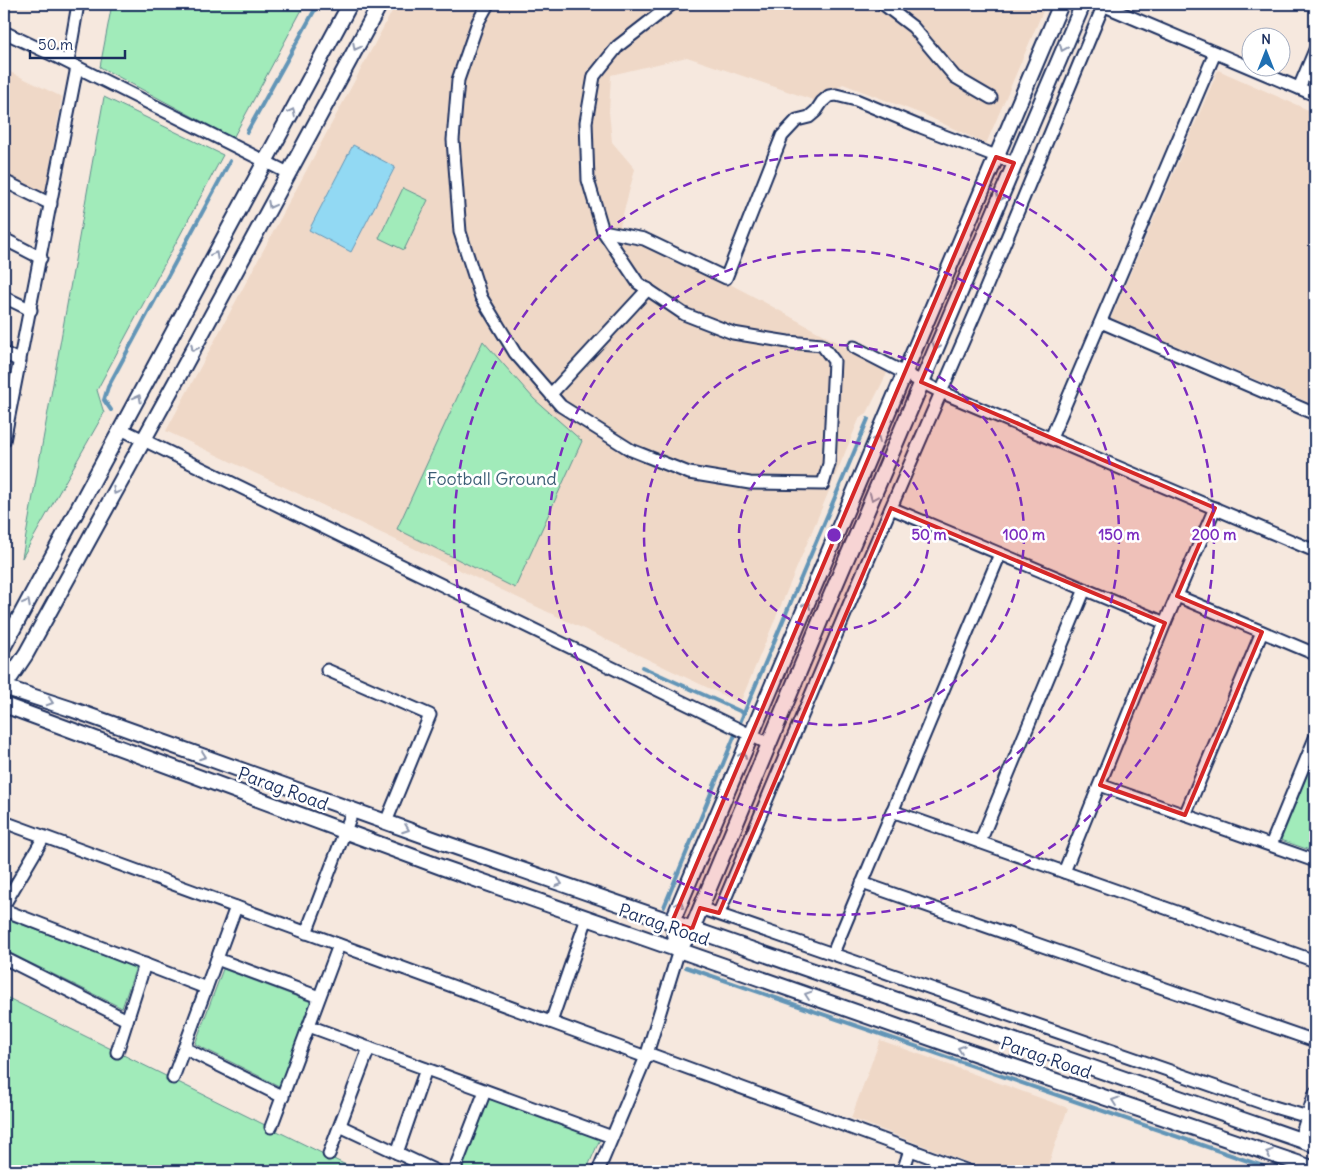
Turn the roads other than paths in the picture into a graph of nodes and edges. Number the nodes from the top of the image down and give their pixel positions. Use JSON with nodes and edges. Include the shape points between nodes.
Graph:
{"nodes":[{"id":1,"x":78,"y":4,"type":"edge"},
{"id":2,"x":350,"y":4,"type":"edge"},
{"id":3,"x":380,"y":4,"type":"edge"},
{"id":4,"x":488,"y":4,"type":"edge"},
{"id":5,"x":672,"y":4,"type":"edge"},
{"id":6,"x":883,"y":4,"type":"edge"},
{"id":7,"x":1061,"y":4,"type":"edge"},
{"id":8,"x":1083,"y":4,"type":"edge"},
{"id":9,"x":1102,"y":4,"type":"edge"},
{"id":10,"x":4,"y":32,"type":"edge"},
{"id":11,"x":1315,"y":50,"type":"edge"},
{"id":12,"x":1215,"y":52,"type":"junction"},
{"id":13,"x":72,"y":65,"type":"junction"},
{"id":14,"x":1299,"y":88,"type":"junction"},
{"id":15,"x":1315,"y":95,"type":"edge"},
{"id":16,"x":991,"y":98,"type":"dead end"},
{"id":17,"x":996,"y":157,"type":"junction"},
{"id":18,"x":265,"y":162,"type":"junction"},
{"id":19,"x":1014,"y":163,"type":"junction"},
{"id":20,"x":288,"y":173,"type":"junction"},
{"id":21,"x":4,"y":180,"type":"edge"},
{"id":22,"x":51,"y":204,"type":"junction"},
{"id":23,"x":603,"y":231,"type":"junction"},
{"id":24,"x":4,"y":239,"type":"edge"},
{"id":25,"x":41,"y":258,"type":"junction"},
{"id":26,"x":648,"y":289,"type":"junction"},
{"id":27,"x":4,"y":297,"type":"edge"},
{"id":28,"x":30,"y":310,"type":"junction"},
{"id":29,"x":1101,"y":322,"type":"junction"},
{"id":30,"x":854,"y":347,"type":"dead end"},
{"id":31,"x":4,"y":353,"type":"edge"},
{"id":32,"x":20,"y":361,"type":"junction"},
{"id":33,"x":904,"y":374,"type":"junction"},
{"id":34,"x":921,"y":382,"type":"junction"},
{"id":35,"x":941,"y":392,"type":"junction"},
{"id":36,"x":551,"y":394,"type":"junction"},
{"id":37,"x":1315,"y":414,"type":"edge"},
{"id":38,"x":121,"y":429,"type":"junction"},
{"id":39,"x":1051,"y":438,"type":"junction"},
{"id":40,"x":144,"y":440,"type":"junction"},
{"id":41,"x":4,"y":442,"type":"edge"},
{"id":42,"x":891,"y":508,"type":"junction"},
{"id":43,"x":1215,"y":508,"type":"junction"},
{"id":44,"x":1315,"y":551,"type":"edge"},
{"id":45,"x":1000,"y":554,"type":"junction"},
{"id":46,"x":1085,"y":589,"type":"junction"},
{"id":47,"x":1177,"y":596,"type":"junction"},
{"id":48,"x":1165,"y":623,"type":"junction"},
{"id":49,"x":1262,"y":632,"type":"junction"},
{"id":50,"x":4,"y":646,"type":"edge"},
{"id":51,"x":1315,"y":654,"type":"edge"},
{"id":52,"x":327,"y":670,"type":"dead end"},
{"id":53,"x":4,"y":687,"type":"edge"},
{"id":54,"x":4,"y":705,"type":"edge"},
{"id":55,"x":751,"y":736,"type":"junction"},
{"id":56,"x":1315,"y":738,"type":"edge"},
{"id":57,"x":769,"y":744,"type":"junction"},
{"id":58,"x":1100,"y":785,"type":"junction"},
{"id":59,"x":353,"y":810,"type":"junction"},
{"id":60,"x":892,"y":811,"type":"junction"},
{"id":61,"x":1185,"y":815,"type":"junction"},
{"id":62,"x":4,"y":822,"type":"edge"},
{"id":63,"x":386,"y":822,"type":"junction"},
{"id":64,"x":344,"y":832,"type":"junction"},
{"id":65,"x":44,"y":837,"type":"junction"},
{"id":66,"x":980,"y":842,"type":"junction"},
{"id":67,"x":1271,"y":845,"type":"junction"},
{"id":68,"x":1315,"y":861,"type":"edge"},
{"id":69,"x":1064,"y":872,"type":"junction"},
{"id":70,"x":862,"y":883,"type":"junction"},
{"id":71,"x":4,"y":905,"type":"edge"},
{"id":72,"x":236,"y":907,"type":"junction"},
{"id":73,"x":700,"y":908,"type":"junction"},
{"id":74,"x":4,"y":910,"type":"edge"},
{"id":75,"x":719,"y":913,"type":"junction"},
{"id":76,"x":587,"y":918,"type":"junction"},
{"id":77,"x":672,"y":922,"type":"junction"},
{"id":78,"x":692,"y":929,"type":"junction"},
{"id":79,"x":306,"y":933,"type":"junction"},
{"id":80,"x":339,"y":945,"type":"junction"},
{"id":81,"x":680,"y":950,"type":"junction"},
{"id":82,"x":833,"y":953,"type":"junction"},
{"id":83,"x":4,"y":958,"type":"edge"},
{"id":84,"x":217,"y":959,"type":"junction"},
{"id":85,"x":1315,"y":961,"type":"edge"},
{"id":86,"x":145,"y":964,"type":"junction"},
{"id":87,"x":206,"y":988,"type":"junction"},
{"id":88,"x":320,"y":997,"type":"junction"},
{"id":89,"x":126,"y":1020,"type":"junction"},
{"id":90,"x":551,"y":1022,"type":"junction"},
{"id":91,"x":309,"y":1026,"type":"junction"},
{"id":92,"x":1315,"y":1041,"type":"edge"},
{"id":93,"x":184,"y":1048,"type":"junction"},
{"id":94,"x":369,"y":1048,"type":"junction"},
{"id":95,"x":117,"y":1052,"type":"dead end"},
{"id":96,"x":647,"y":1055,"type":"junction"},
{"id":97,"x":426,"y":1069,"type":"junction"},
{"id":98,"x":173,"y":1078,"type":"dead end"},
{"id":99,"x":485,"y":1091,"type":"junction"},
{"id":100,"x":1315,"y":1094,"type":"edge"},
{"id":101,"x":283,"y":1097,"type":"junction"},
{"id":102,"x":1311,"y":1118,"type":"edge"},
{"id":103,"x":340,"y":1126,"type":"junction"},
{"id":104,"x":272,"y":1127,"type":"dead end"},
{"id":105,"x":612,"y":1137,"type":"junction"},
{"id":106,"x":1300,"y":1139,"type":"junction"},
{"id":107,"x":1315,"y":1145,"type":"edge"},
{"id":108,"x":910,"y":1150,"type":"junction"},
{"id":109,"x":397,"y":1153,"type":"junction"},
{"id":110,"x":329,"y":1154,"type":"dead end"},
{"id":111,"x":1315,"y":1169,"type":"edge"},
{"id":112,"x":436,"y":1171,"type":"edge"},
{"id":113,"x":454,"y":1171,"type":"edge"},
{"id":114,"x":598,"y":1171,"type":"edge"},
{"id":115,"x":903,"y":1171,"type":"edge"},
{"id":116,"x":968,"y":1171,"type":"edge"}],
"edges":[{"from":1,"to":13,"type":"street"},
{"from":18,"to":2,"type":"street","one_way":true},
{"from":3,"to":20,"type":"street","one_way":true},
{"from":4,"to":36,"type":"street","via":[[478,22],[458,80],[453,140],[460,232],[481,297],[515,353]]},
{"from":5,"to":23,"type":"street","via":[[618,46],[594,76],[586,122],[588,180]]},
{"from":6,"to":16,"type":"street","via":[[913,27],[955,77]]},
{"from":7,"to":17,"type":"street"},
{"from":8,"to":19,"type":"street","one_way":true},
{"from":9,"to":12,"type":"street"},
{"from":9,"to":35,"type":"street"},
{"from":10,"to":13,"type":"street"},
{"from":11,"to":14,"type":"street"},
{"from":12,"to":14,"type":"street"},
{"from":12,"to":29,"type":"street"},
{"from":13,"to":18,"type":"street"},
{"from":13,"to":22,"type":"street"},
{"from":14,"to":15,"type":"street"},
{"from":17,"to":19,"type":"street"},
{"from":17,"to":23,"type":"street","via":[[856,100],[829,96],[816,111],[797,120],[782,136],[726,278],[644,239]]},
{"from":17,"to":33,"type":"street"},
{"from":18,"to":20,"type":"street"},
{"from":38,"to":18,"type":"street","one_way":true},
{"from":19,"to":34,"type":"street","one_way":true},
{"from":20,"to":40,"type":"street","one_way":true},
{"from":21,"to":22,"type":"street"},
{"from":22,"to":25,"type":"street"},
{"from":23,"to":26,"type":"street","via":[[638,283]]},
{"from":24,"to":25,"type":"street"},
{"from":25,"to":28,"type":"street"},
{"from":26,"to":36,"type":"street"},
{"from":26,"to":36,"type":"street","via":[[684,314],[733,333],[822,345],[834,361],[829,464],[823,484],[750,483],[690,473],[631,450],[561,406]]},
{"from":27,"to":28,"type":"street"},
{"from":28,"to":32,"type":"street"},
{"from":29,"to":37,"type":"street"},
{"from":29,"to":39,"type":"street"},
{"from":30,"to":33,"type":"street"},
{"from":31,"to":32,"type":"street"},
{"from":32,"to":41,"type":"street"},
{"from":33,"to":34,"type":"street"},
{"from":55,"to":33,"type":"street","one_way":true},
{"from":34,"to":35,"type":"street"},
{"from":34,"to":57,"type":"street","one_way":true},
{"from":35,"to":39,"type":"street"},
{"from":35,"to":42,"type":"street"},
{"from":38,"to":40,"type":"street"},
{"from":50,"to":38,"type":"street","one_way":true},
{"from":39,"to":43,"type":"street"},
{"from":40,"to":53,"type":"street","one_way":true,"via":[[26,654]]},
{"from":40,"to":55,"type":"street"},
{"from":42,"to":45,"type":"street"},
{"from":42,"to":75,"type":"street"},
{"from":43,"to":44,"type":"street"},
{"from":43,"to":47,"type":"street"},
{"from":45,"to":46,"type":"street"},
{"from":45,"to":60,"type":"street"},
{"from":46,"to":48,"type":"street"},
{"from":46,"to":66,"type":"street"},
{"from":47,"to":48,"type":"street"},
{"from":47,"to":49,"type":"street"},
{"from":48,"to":58,"type":"street"},
{"from":49,"to":51,"type":"street"},
{"from":49,"to":61,"type":"street"},
{"from":52,"to":63,"type":"street","via":[[430,715]]},
{"from":53,"to":59,"type":"street","name":"Parag Road","one_way":true},
{"from":54,"to":64,"type":"street","name":"Parag Road"},
{"from":55,"to":57,"type":"street"},
{"from":77,"to":55,"type":"street","one_way":true},
{"from":56,"to":67,"type":"street"},
{"from":57,"to":73,"type":"street"},
{"from":58,"to":61,"type":"street"},
{"from":58,"to":69,"type":"street"},
{"from":59,"to":63,"type":"street","name":"Parag Road"},
{"from":59,"to":64,"type":"street"},
{"from":60,"to":66,"type":"street"},
{"from":60,"to":70,"type":"street"},
{"from":61,"to":67,"type":"street"},
{"from":62,"to":65,"type":"street"},
{"from":63,"to":77,"type":"street","name":"Parag Road","one_way":true},
{"from":64,"to":76,"type":"street","name":"Parag Road"},
{"from":64,"to":79,"type":"street"},
{"from":65,"to":71,"type":"street"},
{"from":65,"to":72,"type":"street"},
{"from":66,"to":69,"type":"street"},
{"from":67,"to":68,"type":"street"},
{"from":69,"to":85,"type":"street"},
{"from":70,"to":82,"type":"street"},
{"from":70,"to":92,"type":"street"},
{"from":72,"to":79,"type":"street"},
{"from":72,"to":84,"type":"street"},
{"from":73,"to":75,"type":"street"},
{"from":73,"to":78,"type":"street"},
{"from":74,"to":86,"type":"street"},
{"from":75,"to":82,"type":"street"},
{"from":76,"to":81,"type":"street","name":"Parag Road"},
{"from":76,"to":90,"type":"street"},
{"from":77,"to":78,"type":"street","name":"Parag Road"},
{"from":77,"to":81,"type":"street"},
{"from":78,"to":81,"type":"street"},
{"from":78,"to":106,"type":"street","name":"Parag Road"},
{"from":79,"to":80,"type":"street"},
{"from":80,"to":88,"type":"street"},
{"from":80,"to":90,"type":"street"},
{"from":81,"to":96,"type":"street"},
{"from":111,"to":81,"type":"street","name":"Parag Road","one_way":true},
{"from":82,"to":102,"type":"street"},
{"from":83,"to":89,"type":"street"},
{"from":84,"to":87,"type":"street"},
{"from":84,"to":88,"type":"street"},
{"from":86,"to":87,"type":"street"},
{"from":86,"to":89,"type":"street"},
{"from":87,"to":93,"type":"street"},
{"from":88,"to":91,"type":"street"},
{"from":89,"to":95,"type":"street"},
{"from":90,"to":96,"type":"street"},
{"from":91,"to":94,"type":"street"},
{"from":91,"to":101,"type":"street"},
{"from":93,"to":98,"type":"street"},
{"from":93,"to":101,"type":"street"},
{"from":94,"to":97,"type":"street"},
{"from":94,"to":103,"type":"street"},
{"from":96,"to":105,"type":"street"},
{"from":96,"to":108,"type":"street"},
{"from":97,"to":99,"type":"street"},
{"from":97,"to":109,"type":"street"},
{"from":99,"to":105,"type":"street"},
{"from":99,"to":113,"type":"street"},
{"from":100,"to":102,"type":"street"},
{"from":101,"to":104,"type":"street"},
{"from":102,"to":106,"type":"street"},
{"from":103,"to":109,"type":"street"},
{"from":103,"to":110,"type":"street"},
{"from":105,"to":114,"type":"street"},
{"from":106,"to":107,"type":"street","name":"Parag Road"},
{"from":108,"to":115,"type":"street"},
{"from":108,"to":116,"type":"street"},
{"from":109,"to":112,"type":"street"}]}
